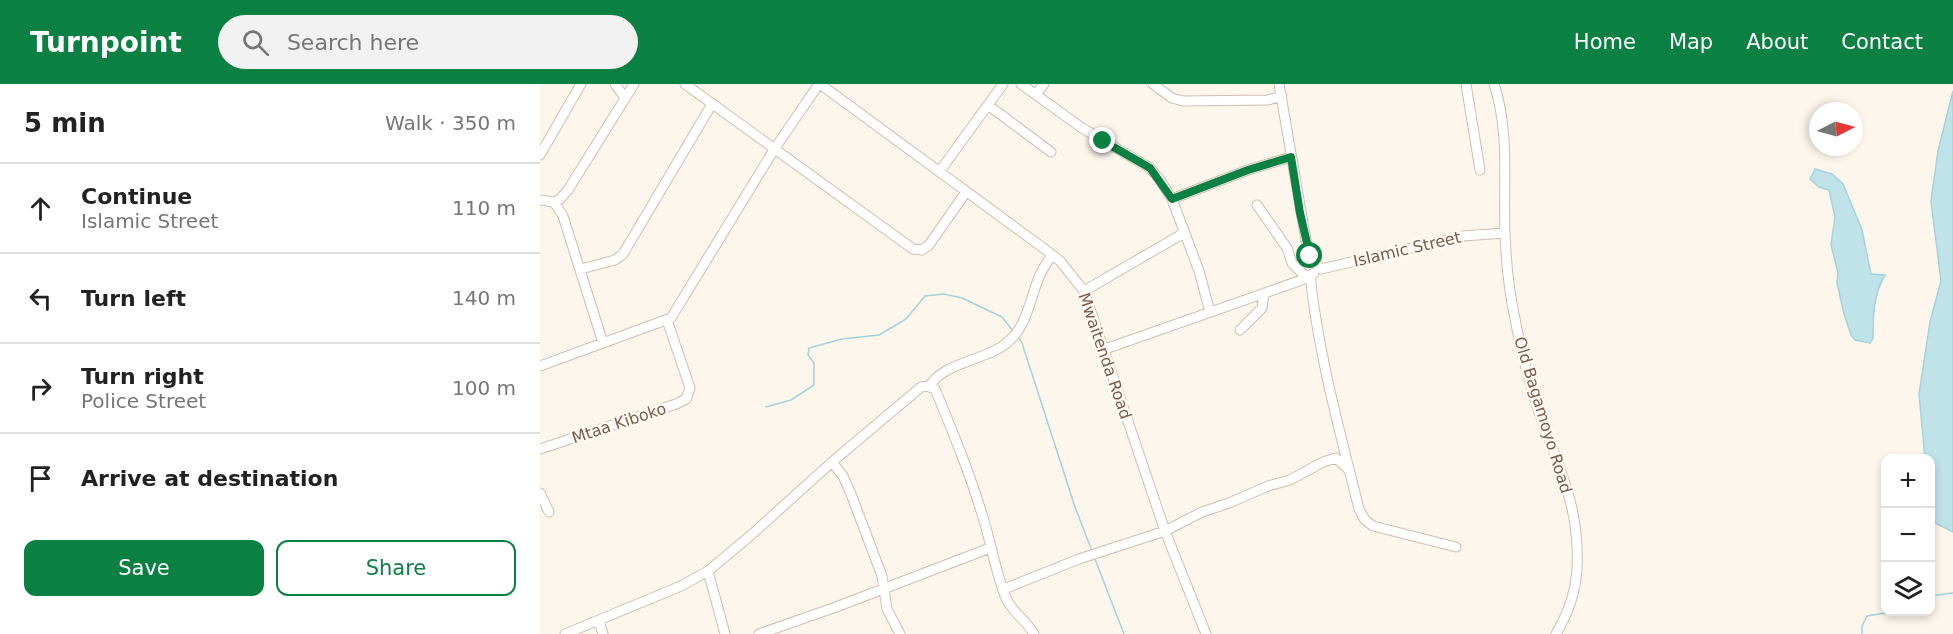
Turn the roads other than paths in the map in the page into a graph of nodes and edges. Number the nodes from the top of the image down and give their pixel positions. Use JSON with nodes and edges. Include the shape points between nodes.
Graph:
{"nodes":[{"id":1,"x":581,"y":84,"type":"edge"},
{"id":2,"x":615,"y":84,"type":"edge"},
{"id":3,"x":634,"y":84,"type":"edge"},
{"id":4,"x":685,"y":84,"type":"edge"},
{"id":5,"x":819,"y":84,"type":"edge"},
{"id":6,"x":1003,"y":84,"type":"edge"},
{"id":7,"x":1021,"y":84,"type":"edge"},
{"id":8,"x":1044,"y":84,"type":"edge"},
{"id":9,"x":1153,"y":84,"type":"edge"},
{"id":10,"x":1280,"y":84,"type":"edge"},
{"id":11,"x":1466,"y":84,"type":"edge"},
{"id":12,"x":1494,"y":84,"type":"edge"},
{"id":13,"x":1036,"y":94,"type":"junction"},
{"id":14,"x":1282,"y":96,"type":"junction"},
{"id":15,"x":625,"y":98,"type":"junction"},
{"id":16,"x":712,"y":104,"type":"junction"},
{"id":17,"x":988,"y":105,"type":"junction"},
{"id":18,"x":775,"y":148,"type":"junction"},
{"id":19,"x":1052,"y":152,"type":"dead end"},
{"id":20,"x":540,"y":155,"type":"edge"},
{"id":21,"x":1291,"y":157,"type":"junction"},
{"id":22,"x":1480,"y":170,"type":"dead end"},
{"id":23,"x":940,"y":171,"type":"junction"},
{"id":24,"x":966,"y":192,"type":"junction"},
{"id":25,"x":1172,"y":199,"type":"junction"},
{"id":26,"x":540,"y":200,"type":"edge"},
{"id":27,"x":554,"y":202,"type":"junction"},
{"id":28,"x":1257,"y":205,"type":"dead end"},
{"id":29,"x":1504,"y":232,"type":"junction"},
{"id":30,"x":1184,"y":233,"type":"junction"},
{"id":31,"x":1052,"y":255,"type":"junction"},
{"id":32,"x":581,"y":269,"type":"junction"},
{"id":33,"x":1322,"y":269,"type":"junction"},
{"id":34,"x":1308,"y":276,"type":"junction"},
{"id":35,"x":1084,"y":291,"type":"junction"},
{"id":36,"x":1264,"y":293,"type":"junction"},
{"id":37,"x":1210,"y":312,"type":"junction"},
{"id":38,"x":667,"y":320,"type":"junction"},
{"id":39,"x":1240,"y":330,"type":"dead end"},
{"id":40,"x":603,"y":343,"type":"junction"},
{"id":41,"x":1103,"y":348,"type":"junction"},
{"id":42,"x":540,"y":366,"type":"edge"},
{"id":43,"x":930,"y":386,"type":"junction"},
{"id":44,"x":540,"y":448,"type":"edge"},
{"id":45,"x":832,"y":462,"type":"junction"},
{"id":46,"x":1349,"y":470,"type":"junction"},
{"id":47,"x":540,"y":494,"type":"edge"},
{"id":48,"x":549,"y":512,"type":"dead end"},
{"id":49,"x":1165,"y":531,"type":"junction"},
{"id":50,"x":1456,"y":547,"type":"dead end"},
{"id":51,"x":990,"y":548,"type":"junction"},
{"id":52,"x":708,"y":572,"type":"junction"},
{"id":53,"x":884,"y":589,"type":"junction"},
{"id":54,"x":1004,"y":589,"type":"junction"},
{"id":55,"x":599,"y":621,"type":"junction"},
{"id":56,"x":565,"y":634,"type":"edge"},
{"id":57,"x":603,"y":634,"type":"edge"},
{"id":58,"x":725,"y":634,"type":"edge"},
{"id":59,"x":759,"y":634,"type":"edge"},
{"id":60,"x":900,"y":634,"type":"edge"},
{"id":61,"x":1034,"y":634,"type":"edge"},
{"id":62,"x":1206,"y":634,"type":"edge"},
{"id":63,"x":1556,"y":634,"type":"edge"}],
"edges":[{"from":1,"to":20,"type":"street"},
{"from":2,"to":15,"type":"street"},
{"from":3,"to":15,"type":"street"},
{"from":4,"to":16,"type":"street"},
{"from":5,"to":18,"type":"street"},
{"from":5,"to":23,"type":"street","name":"Mwaitenda Road"},
{"from":6,"to":17,"type":"street"},
{"from":7,"to":13,"type":"street"},
{"from":8,"to":13,"type":"street"},
{"from":9,"to":14,"type":"street","via":[[1183,101],[1268,100]]},
{"from":10,"to":14,"type":"street"},
{"from":11,"to":22,"type":"street"},
{"from":12,"to":29,"type":"street","name":"Old Bagamoyo Road","via":[[1504,137]]},
{"from":13,"to":25,"type":"street","via":[[1082,128],[1150,168]]},
{"from":14,"to":21,"type":"street"},
{"from":15,"to":27,"type":"street","via":[[568,190]]},
{"from":16,"to":18,"type":"street"},
{"from":16,"to":32,"type":"street","via":[[623,254]]},
{"from":17,"to":19,"type":"street"},
{"from":17,"to":23,"type":"street"},
{"from":18,"to":24,"type":"street","via":[[916,250],[929,245]]},
{"from":18,"to":38,"type":"street","via":[[675,314]]},
{"from":21,"to":25,"type":"street"},
{"from":21,"to":33,"type":"street","via":[[1307,246]]},
{"from":23,"to":24,"type":"street","name":"Mwaitenda Road"},
{"from":24,"to":31,"type":"street","name":"Mwaitenda Road"},
{"from":25,"to":30,"type":"street"},
{"from":26,"to":27,"type":"street"},
{"from":27,"to":32,"type":"street","via":[[563,216]]},
{"from":28,"to":34,"type":"street","via":[[1287,248],[1292,263]]},
{"from":29,"to":33,"type":"street","name":"Islamic Street","via":[[1462,236]]},
{"from":29,"to":63,"type":"street","name":"Old Bagamoyo Road","via":[[1508,278],[1523,356],[1564,481],[1576,531],[1578,576],[1568,613]]},
{"from":30,"to":35,"type":"street"},
{"from":30,"to":37,"type":"street"},
{"from":31,"to":35,"type":"street","name":"Mwaitenda Road"},
{"from":31,"to":43,"type":"street","via":[[1018,332],[1009,342],[954,367]]},
{"from":32,"to":40,"type":"street"},
{"from":33,"to":34,"type":"street","name":"Islamic Street"},
{"from":34,"to":36,"type":"street","name":"Islamic Street"},
{"from":34,"to":46,"type":"street"},
{"from":35,"to":41,"type":"street","name":"Mwaitenda Road"},
{"from":36,"to":37,"type":"street","name":"Islamic Street"},
{"from":36,"to":39,"type":"street","via":[[1262,308]]},
{"from":37,"to":41,"type":"street","name":"Islamic Street"},
{"from":38,"to":40,"type":"street"},
{"from":38,"to":44,"type":"street","name":"Mtaa Kiboko","via":[[690,388],[686,399]]},
{"from":40,"to":42,"type":"street"},
{"from":41,"to":49,"type":"street","name":"Mwaitenda Road"},
{"from":43,"to":45,"type":"street","via":[[921,387]]},
{"from":43,"to":51,"type":"street","via":[[935,389],[963,457]]},
{"from":45,"to":52,"type":"street"},
{"from":45,"to":53,"type":"street","via":[[851,494]]},
{"from":46,"to":49,"type":"street","via":[[1335,458]]},
{"from":46,"to":50,"type":"street","via":[[1359,509],[1373,526]]},
{"from":47,"to":48,"type":"street"},
{"from":49,"to":54,"type":"street"},
{"from":49,"to":62,"type":"street","name":"Mwaitenda Road"},
{"from":51,"to":53,"type":"street"},
{"from":51,"to":54,"type":"street"},
{"from":52,"to":55,"type":"street"},
{"from":52,"to":58,"type":"street"},
{"from":53,"to":59,"type":"street"},
{"from":53,"to":60,"type":"street","via":[[887,609]]},
{"from":54,"to":61,"type":"street","via":[[1011,608]]},
{"from":55,"to":56,"type":"street"},
{"from":55,"to":57,"type":"street"}]}
